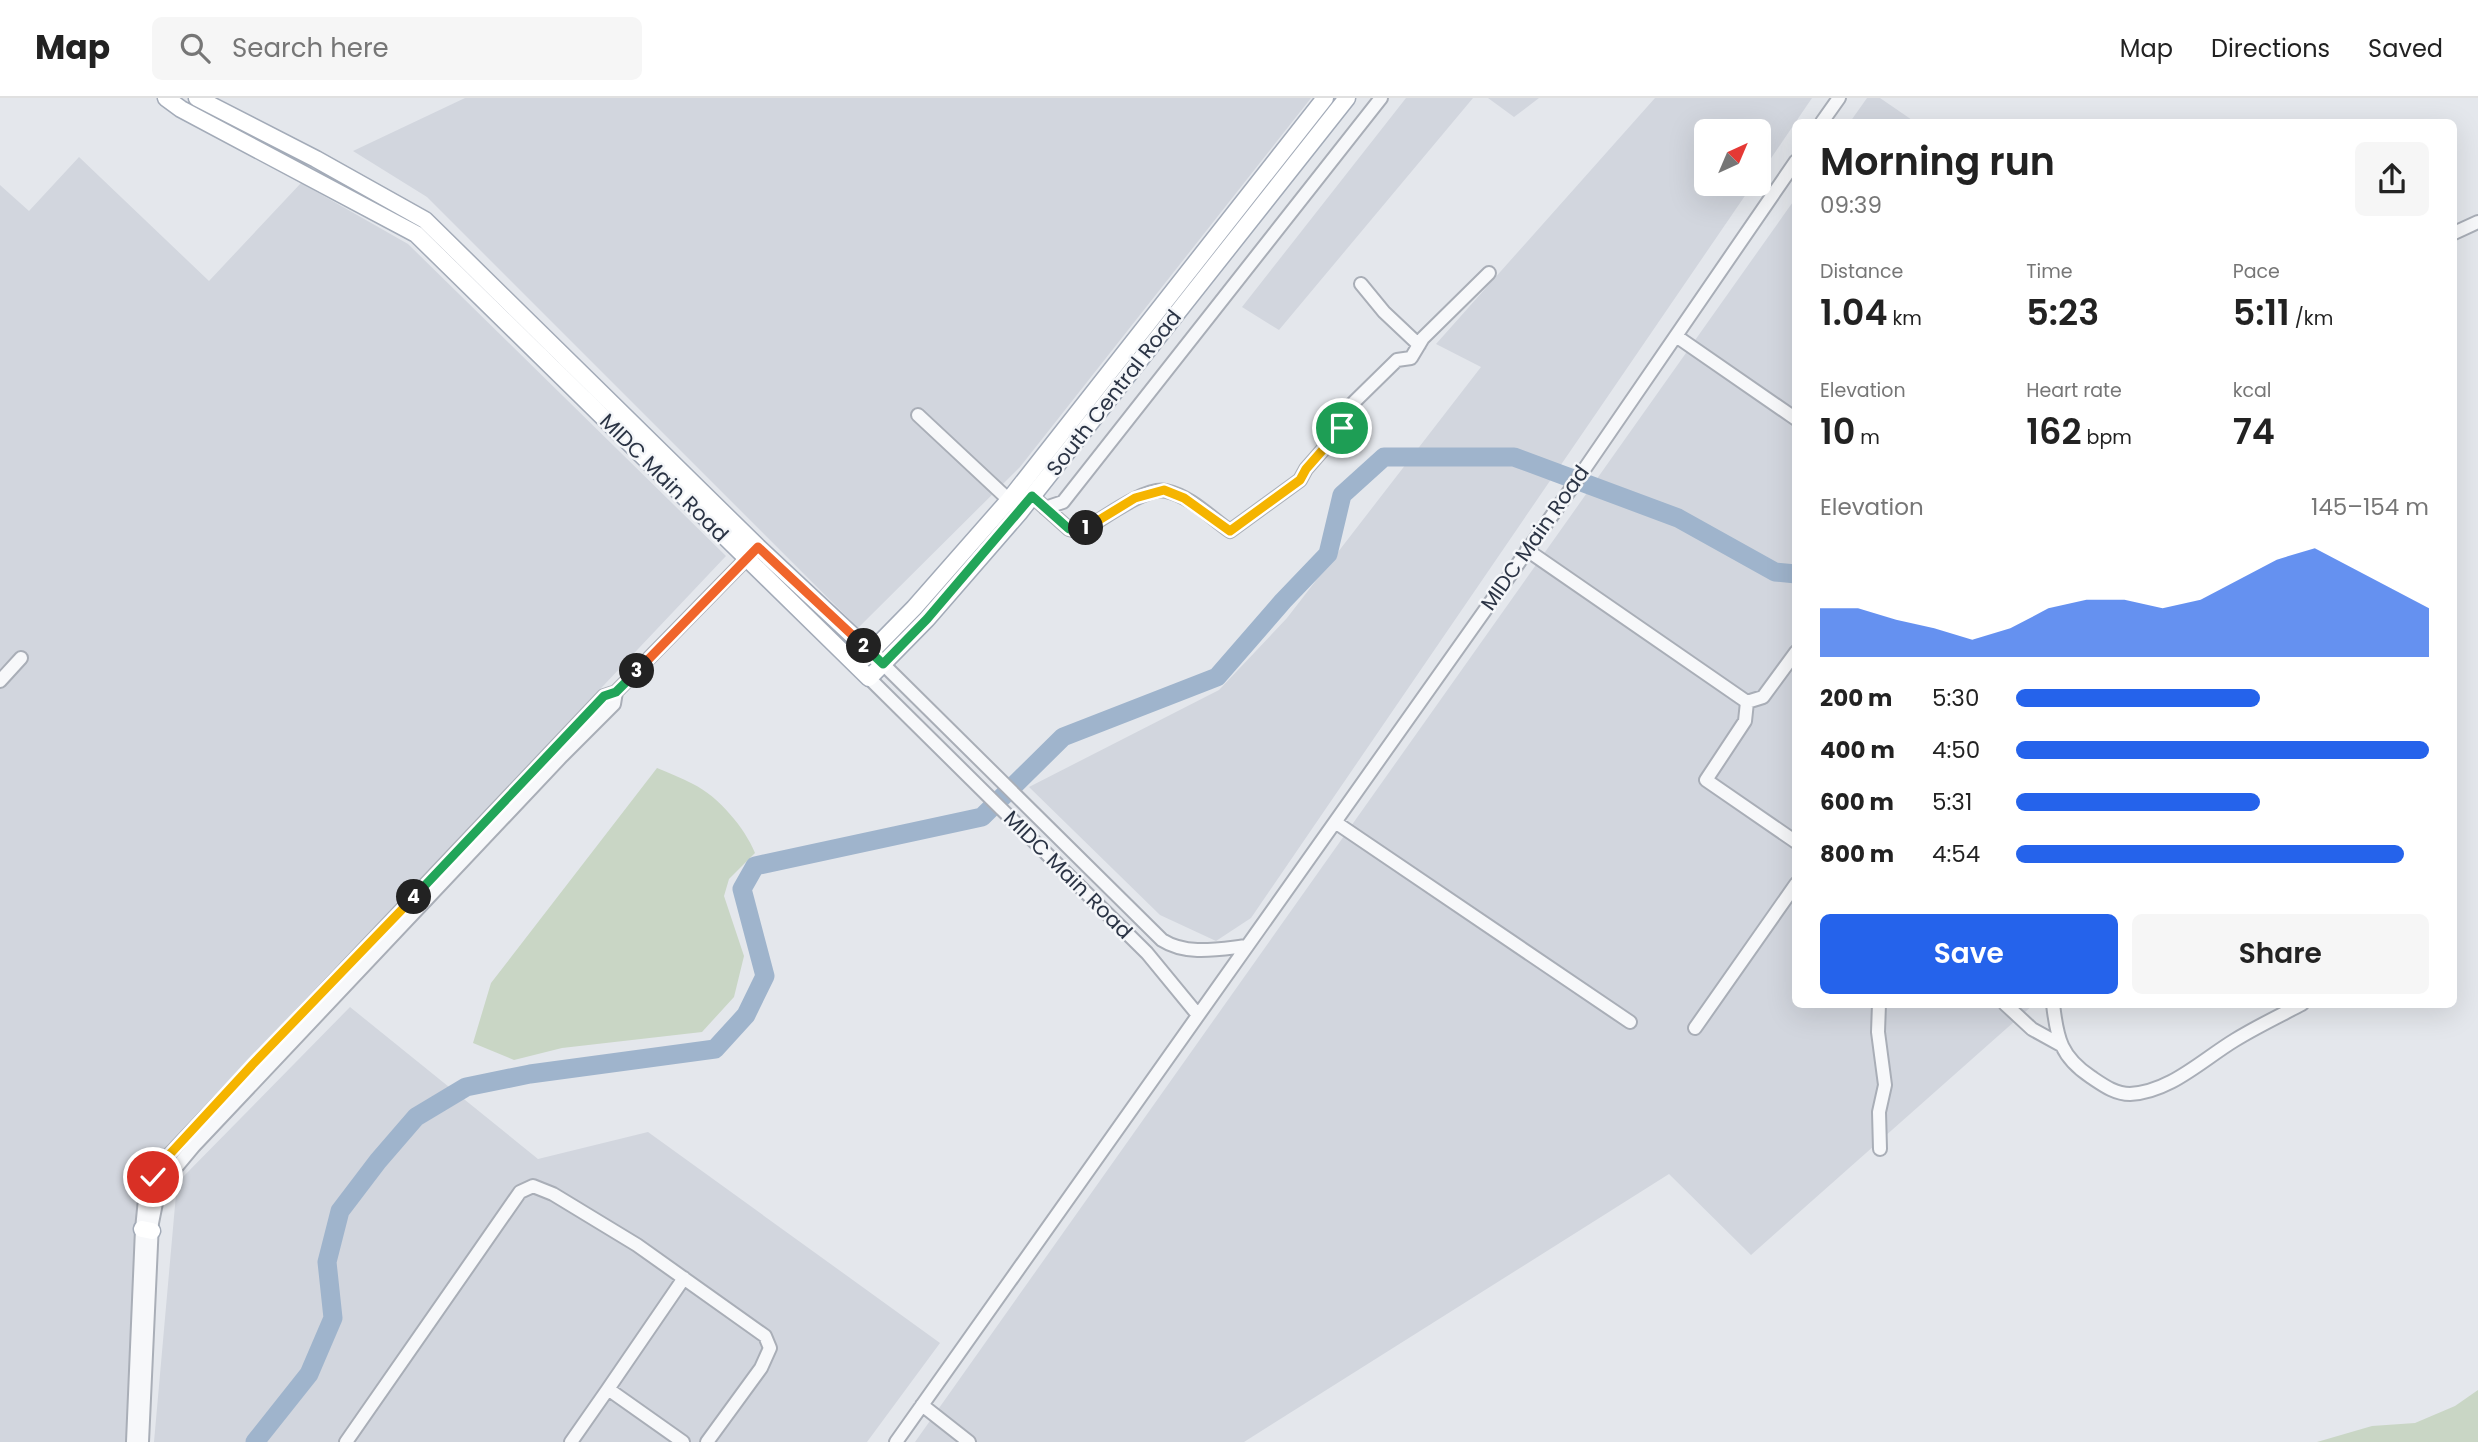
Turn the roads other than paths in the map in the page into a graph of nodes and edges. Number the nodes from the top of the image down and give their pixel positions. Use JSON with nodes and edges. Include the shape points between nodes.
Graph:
{"nodes":[{"id":1,"x":166,"y":98,"type":"edge"},
{"id":2,"x":197,"y":98,"type":"edge"},
{"id":3,"x":1325,"y":98,"type":"edge"},
{"id":4,"x":1347,"y":98,"type":"edge"},
{"id":5,"x":1381,"y":98,"type":"edge"},
{"id":6,"x":1839,"y":98,"type":"edge"},
{"id":7,"x":1824,"y":119,"type":"edge"},
{"id":8,"x":1291,"y":141,"type":"junction"},
{"id":9,"x":1304,"y":152,"type":"junction"},
{"id":10,"x":1792,"y":167,"type":"edge"},
{"id":11,"x":2478,"y":222,"type":"edge"},
{"id":12,"x":2457,"y":232,"type":"edge"},
{"id":13,"x":1489,"y":273,"type":"dead end"},
{"id":14,"x":1361,"y":284,"type":"dead end"},
{"id":15,"x":1676,"y":336,"type":"junction"},
{"id":16,"x":1419,"y":345,"type":"junction"},
{"id":17,"x":918,"y":415,"type":"dead end"},
{"id":18,"x":1792,"y":416,"type":"edge"},
{"id":19,"x":1032,"y":496,"type":"junction"},
{"id":20,"x":1009,"y":500,"type":"junction"},
{"id":21,"x":1045,"y":508,"type":"junction"},
{"id":22,"x":758,"y":547,"type":"junction"},
{"id":23,"x":1527,"y":550,"type":"junction"},
{"id":24,"x":746,"y":559,"type":"junction"},
{"id":25,"x":870,"y":653,"type":"junction"},
{"id":26,"x":1792,"y":657,"type":"edge"},
{"id":27,"x":21,"y":658,"type":"dead end"},
{"id":28,"x":883,"y":664,"type":"junction"},
{"id":29,"x":857,"y":667,"type":"junction"},
{"id":30,"x":869,"y":678,"type":"junction"},
{"id":31,"x":0,"y":681,"type":"edge"},
{"id":32,"x":1747,"y":702,"type":"junction"},
{"id":33,"x":1335,"y":822,"type":"junction"},
{"id":34,"x":1792,"y":839,"type":"edge"},
{"id":35,"x":1792,"y":890,"type":"edge"},
{"id":36,"x":1247,"y":946,"type":"junction"},
{"id":37,"x":1879,"y":1008,"type":"edge"},
{"id":38,"x":2009,"y":1008,"type":"edge"},
{"id":39,"x":2053,"y":1008,"type":"edge"},
{"id":40,"x":2294,"y":1008,"type":"edge"},
{"id":41,"x":1198,"y":1016,"type":"junction"},
{"id":42,"x":1630,"y":1022,"type":"dead end"},
{"id":43,"x":1695,"y":1028,"type":"dead end"},
{"id":44,"x":2061,"y":1045,"type":"junction"},
{"id":45,"x":1880,"y":1149,"type":"dead end"},
{"id":46,"x":147,"y":1230,"type":"junction"},
{"id":47,"x":684,"y":1278,"type":"junction"},
{"id":48,"x":608,"y":1389,"type":"junction"},
{"id":49,"x":922,"y":1405,"type":"junction"},
{"id":50,"x":133,"y":1442,"type":"edge"},
{"id":51,"x":142,"y":1442,"type":"edge"},
{"id":52,"x":346,"y":1442,"type":"edge"},
{"id":53,"x":571,"y":1442,"type":"edge"},
{"id":54,"x":683,"y":1442,"type":"edge"},
{"id":55,"x":707,"y":1442,"type":"edge"},
{"id":56,"x":896,"y":1442,"type":"edge"},
{"id":57,"x":969,"y":1442,"type":"edge"}],
"edges":[{"from":1,"to":24,"type":"main road","name":"MIDC Main Road","via":[[416,234]]},
{"from":2,"to":22,"type":"main road","name":"MIDC Main Road","via":[[425,220]]},
{"from":3,"to":8,"type":"main road","name":"South Central Road"},
{"from":4,"to":9,"type":"main road","name":"South Central Road"},
{"from":5,"to":21,"type":"street","via":[[1063,502]]},
{"from":6,"to":7,"type":"street"},
{"from":8,"to":9,"type":"main road"},
{"from":8,"to":20,"type":"main road","name":"South Central Road"},
{"from":9,"to":19,"type":"main road","name":"South Central Road"},
{"from":10,"to":15,"type":"street","name":"MIDC Main Road"},
{"from":11,"to":12,"type":"street"},
{"from":13,"to":16,"type":"street"},
{"from":14,"to":16,"type":"street"},
{"from":15,"to":18,"type":"street"},
{"from":15,"to":23,"type":"street","name":"MIDC Main Road"},
{"from":16,"to":21,"type":"street","via":[[1411,358],[1397,360],[1346,411],[1342,428],[1300,480],[1230,531],[1184,498],[1164,490],[1135,498],[1080,532],[1069,529]]},
{"from":17,"to":20,"type":"street"},
{"from":19,"to":21,"type":"street"},
{"from":19,"to":28,"type":"main road","name":"South Central Road"},
{"from":20,"to":25,"type":"main road","name":"South Central Road"},
{"from":22,"to":24,"type":"street"},
{"from":22,"to":25,"type":"main road","name":"MIDC Main Road"},
{"from":23,"to":32,"type":"street"},
{"from":23,"to":33,"type":"street","name":"MIDC Main Road"},
{"from":24,"to":29,"type":"main road","name":"MIDC Main Road"},
{"from":24,"to":46,"type":"street","via":[[616,692],[604,696],[169,1155],[153,1177],[145,1199]]},
{"from":25,"to":28,"type":"main road","name":"MIDC Main Road"},
{"from":25,"to":29,"type":"main road","name":"South Central Road"},
{"from":26,"to":32,"type":"street","via":[[1763,697]]},
{"from":27,"to":31,"type":"street"},
{"from":28,"to":30,"type":"main road","name":"South Central Road"},
{"from":28,"to":36,"type":"street","name":"MIDC Main Road","via":[[1162,940],[1187,950]]},
{"from":29,"to":30,"type":"main road","name":"MIDC Main Road"},
{"from":30,"to":41,"type":"street","name":"MIDC Main Road","via":[[1147,953]]},
{"from":32,"to":34,"type":"street","via":[[1745,721],[1706,780]]},
{"from":33,"to":36,"type":"street","name":"MIDC Main Road"},
{"from":33,"to":42,"type":"street"},
{"from":35,"to":43,"type":"street"},
{"from":36,"to":41,"type":"street","name":"MIDC Main Road"},
{"from":37,"to":45,"type":"street","via":[[1885,1085],[1879,1112]]},
{"from":38,"to":44,"type":"street","via":[[2032,1029]]},
{"from":39,"to":44,"type":"street"},
{"from":40,"to":44,"type":"street","via":[[2147,1091],[2109,1090],[2071,1061]]},
{"from":41,"to":49,"type":"street","name":"MIDC Main Road"},
{"from":46,"to":50,"type":"street"},
{"from":46,"to":51,"type":"street"},
{"from":47,"to":48,"type":"street"},
{"from":47,"to":52,"type":"street","via":[[553,1194],[533,1186],[520,1192]]},
{"from":47,"to":55,"type":"street","via":[[765,1336],[770,1348],[761,1368]]},
{"from":48,"to":53,"type":"street"},
{"from":48,"to":54,"type":"street"},
{"from":49,"to":56,"type":"street","name":"MIDC Main Road"},
{"from":49,"to":57,"type":"street"}]}
